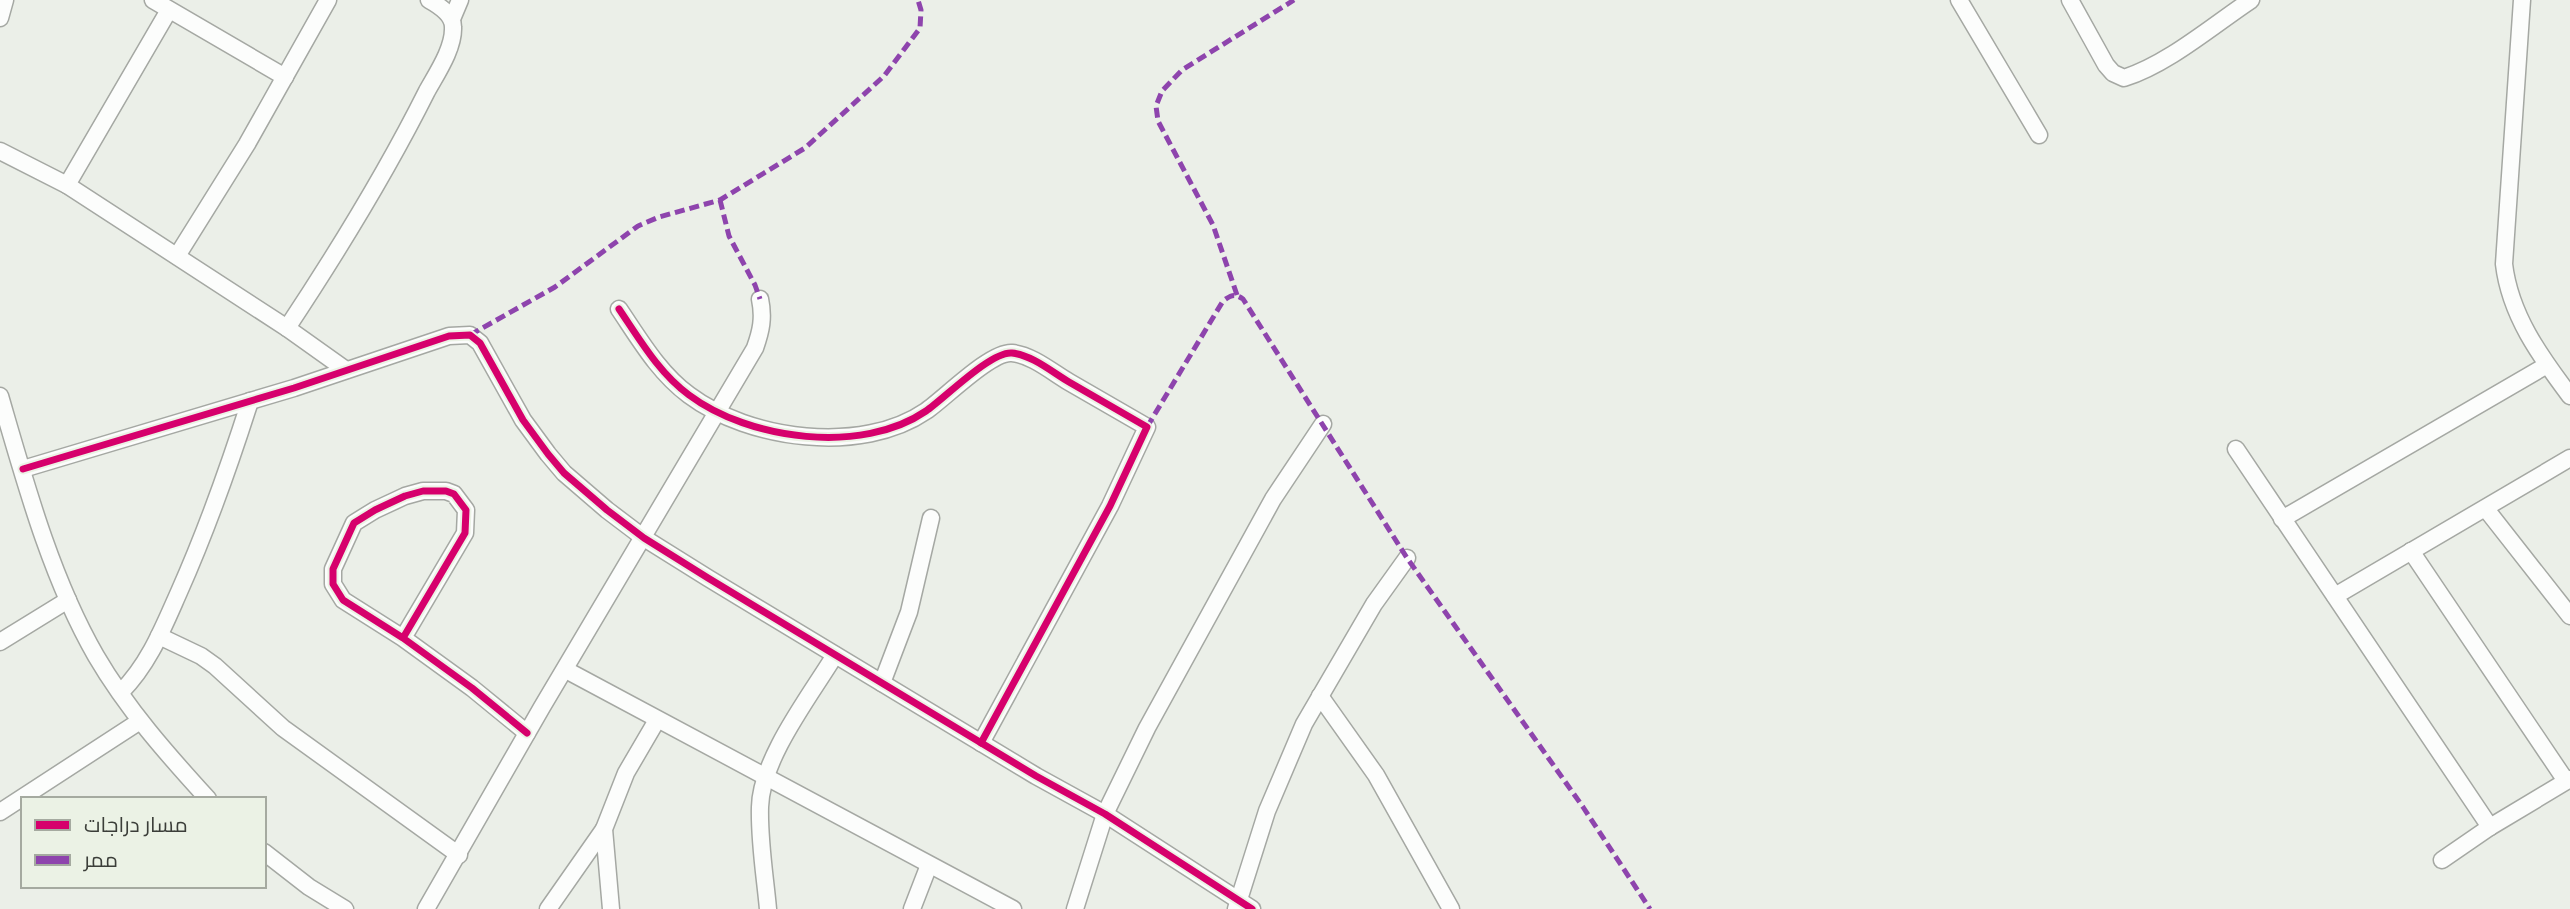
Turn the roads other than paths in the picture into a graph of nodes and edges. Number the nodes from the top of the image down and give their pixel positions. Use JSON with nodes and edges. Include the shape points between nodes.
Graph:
{"nodes":[{"id":1,"x":5,"y":0,"type":"edge"},
{"id":2,"x":153,"y":0,"type":"edge"},
{"id":3,"x":328,"y":0,"type":"edge"},
{"id":4,"x":429,"y":0,"type":"edge"},
{"id":5,"x":460,"y":0,"type":"edge"},
{"id":6,"x":1959,"y":0,"type":"edge"},
{"id":7,"x":2070,"y":0,"type":"edge"},
{"id":8,"x":2250,"y":0,"type":"edge"},
{"id":9,"x":2522,"y":0,"type":"edge"},
{"id":10,"x":169,"y":10,"type":"junction"},
{"id":11,"x":0,"y":18,"type":"edge"},
{"id":12,"x":452,"y":19,"type":"junction"},
{"id":13,"x":285,"y":77,"type":"junction"},
{"id":14,"x":2039,"y":135,"type":"dead end"},
{"id":15,"x":0,"y":151,"type":"edge"},
{"id":16,"x":67,"y":184,"type":"junction"},
{"id":17,"x":177,"y":256,"type":"junction"},
{"id":18,"x":761,"y":299,"type":"dead end"},
{"id":19,"x":620,"y":309,"type":"dead end"},
{"id":20,"x":287,"y":328,"type":"junction"},
{"id":21,"x":2547,"y":365,"type":"junction"},
{"id":22,"x":346,"y":370,"type":"junction"},
{"id":23,"x":0,"y":396,"type":"edge"},
{"id":24,"x":2570,"y":397,"type":"edge"},
{"id":25,"x":250,"y":401,"type":"junction"},
{"id":26,"x":718,"y":412,"type":"junction"},
{"id":27,"x":1322,"y":424,"type":"dead end"},
{"id":28,"x":2236,"y":449,"type":"dead end"},
{"id":29,"x":2570,"y":458,"type":"edge"},
{"id":30,"x":23,"y":469,"type":"junction"},
{"id":31,"x":2486,"y":509,"type":"junction"},
{"id":32,"x":931,"y":518,"type":"dead end"},
{"id":33,"x":2282,"y":519,"type":"junction"},
{"id":34,"x":644,"y":538,"type":"junction"},
{"id":35,"x":2411,"y":551,"type":"junction"},
{"id":36,"x":1407,"y":558,"type":"dead end"},
{"id":37,"x":2335,"y":596,"type":"junction"},
{"id":38,"x":68,"y":600,"type":"junction"},
{"id":39,"x":2570,"y":616,"type":"edge"},
{"id":40,"x":159,"y":636,"type":"junction"},
{"id":41,"x":403,"y":638,"type":"junction"},
{"id":42,"x":0,"y":642,"type":"edge"},
{"id":43,"x":835,"y":655,"type":"junction"},
{"id":44,"x":566,"y":670,"type":"junction"},
{"id":45,"x":882,"y":682,"type":"junction"},
{"id":46,"x":121,"y":692,"type":"junction"},
{"id":47,"x":1321,"y":696,"type":"junction"},
{"id":48,"x":657,"y":720,"type":"junction"},
{"id":49,"x":140,"y":721,"type":"junction"},
{"id":50,"x":527,"y":733,"type":"junction"},
{"id":51,"x":981,"y":743,"type":"junction"},
{"id":52,"x":764,"y":778,"type":"junction"},
{"id":53,"x":2568,"y":780,"type":"edge"},
{"id":54,"x":23,"y":797,"type":"edge"},
{"id":55,"x":206,"y":797,"type":"edge"},
{"id":56,"x":21,"y":798,"type":"edge"},
{"id":57,"x":0,"y":812,"type":"edge"},
{"id":58,"x":1105,"y":814,"type":"junction"},
{"id":59,"x":2490,"y":827,"type":"junction"},
{"id":60,"x":604,"y":829,"type":"junction"},
{"id":61,"x":266,"y":854,"type":"edge"},
{"id":62,"x":459,"y":855,"type":"junction"},
{"id":63,"x":2442,"y":860,"type":"dead end"},
{"id":64,"x":929,"y":865,"type":"junction"},
{"id":65,"x":1242,"y":906,"type":"edge"},
{"id":66,"x":345,"y":909,"type":"edge"},
{"id":67,"x":426,"y":909,"type":"edge"},
{"id":68,"x":548,"y":909,"type":"edge"},
{"id":69,"x":611,"y":909,"type":"edge"},
{"id":70,"x":768,"y":909,"type":"edge"},
{"id":71,"x":912,"y":909,"type":"edge"},
{"id":72,"x":1013,"y":909,"type":"edge"},
{"id":73,"x":1075,"y":909,"type":"edge"},
{"id":74,"x":1451,"y":909,"type":"edge"}],
"edges":[{"from":1,"to":11,"type":"street"},
{"from":2,"to":10,"type":"street"},
{"from":3,"to":13,"type":"street"},
{"from":4,"to":12,"type":"street"},
{"from":5,"to":12,"type":"street"},
{"from":6,"to":14,"type":"street"},
{"from":7,"to":8,"type":"street","via":[[2106,65],[2124,78],[2172,53]]},
{"from":9,"to":21,"type":"street","via":[[2504,264],[2513,305]]},
{"from":10,"to":13,"type":"street"},
{"from":10,"to":16,"type":"street"},
{"from":12,"to":20,"type":"street","via":[[446,54],[414,118]]},
{"from":13,"to":17,"type":"street"},
{"from":15,"to":16,"type":"street"},
{"from":16,"to":17,"type":"street"},
{"from":17,"to":20,"type":"street"},
{"from":18,"to":26,"type":"street","via":[[762,328],[755,348]]},
{"from":19,"to":26,"type":"street","via":[[665,373],[690,396]]},
{"from":20,"to":22,"type":"street"},
{"from":21,"to":24,"type":"street"},
{"from":21,"to":33,"type":"street"},
{"from":22,"to":25,"type":"street"},
{"from":22,"to":34,"type":"street","via":[[450,336],[470,335],[480,343],[523,420],[564,473]]},
{"from":23,"to":30,"type":"street"},
{"from":25,"to":30,"type":"street"},
{"from":25,"to":40,"type":"street","via":[[218,500]]},
{"from":26,"to":34,"type":"street"},
{"from":26,"to":51,"type":"street","via":[[784,435],[810,438],[872,432],[924,412],[993,357],[1013,353],[1147,427],[1110,506]]},
{"from":27,"to":58,"type":"street","via":[[1237,562]]},
{"from":28,"to":33,"type":"street"},
{"from":29,"to":31,"type":"street"},
{"from":30,"to":38,"type":"street"},
{"from":31,"to":35,"type":"street"},
{"from":31,"to":39,"type":"street"},
{"from":32,"to":45,"type":"street","via":[[909,612]]},
{"from":33,"to":37,"type":"street"},
{"from":34,"to":43,"type":"street"},
{"from":34,"to":44,"type":"street"},
{"from":35,"to":37,"type":"street"},
{"from":35,"to":53,"type":"street"},
{"from":36,"to":47,"type":"street","via":[[1374,604]]},
{"from":37,"to":59,"type":"street"},
{"from":38,"to":42,"type":"street"},
{"from":38,"to":46,"type":"street","via":[[97,658]]},
{"from":40,"to":46,"type":"street","via":[[138,676]]},
{"from":40,"to":62,"type":"street","via":[[215,666],[283,728]]},
{"from":41,"to":41,"type":"street","via":[[343,600],[333,584],[333,569],[354,523],[363,516],[405,496],[446,491],[466,510],[465,533]]},
{"from":41,"to":50,"type":"street"},
{"from":43,"to":45,"type":"street"},
{"from":43,"to":52,"type":"street"},
{"from":44,"to":48,"type":"street"},
{"from":44,"to":50,"type":"street"},
{"from":45,"to":51,"type":"street"},
{"from":46,"to":49,"type":"street"},
{"from":47,"to":65,"type":"street","via":[[1288,757],[1267,811]]},
{"from":47,"to":74,"type":"street","via":[[1376,775]]},
{"from":48,"to":52,"type":"street"},
{"from":48,"to":60,"type":"street","via":[[626,773]]},
{"from":49,"to":54,"type":"street"},
{"from":49,"to":55,"type":"street"},
{"from":50,"to":62,"type":"street"},
{"from":51,"to":58,"type":"street"},
{"from":52,"to":64,"type":"street"},
{"from":52,"to":70,"type":"street","via":[[760,807]]},
{"from":53,"to":59,"type":"street"},
{"from":56,"to":57,"type":"street"},
{"from":58,"to":65,"type":"street"},
{"from":58,"to":73,"type":"street"},
{"from":59,"to":63,"type":"street"},
{"from":60,"to":68,"type":"street"},
{"from":60,"to":69,"type":"street"},
{"from":61,"to":66,"type":"street"},
{"from":62,"to":67,"type":"street"},
{"from":64,"to":71,"type":"street"},
{"from":64,"to":72,"type":"street"}]}
